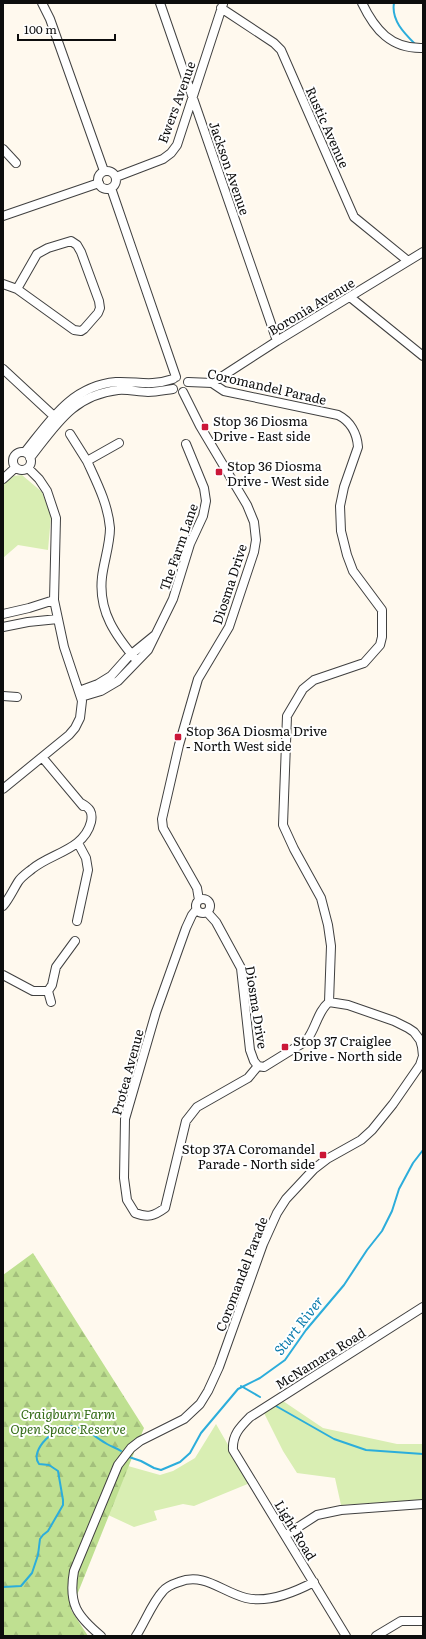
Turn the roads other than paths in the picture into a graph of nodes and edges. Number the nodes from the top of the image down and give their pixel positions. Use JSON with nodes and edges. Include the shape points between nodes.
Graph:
{"nodes":[{"id":1,"x":42,"y":3,"type":"edge"},
{"id":2,"x":160,"y":3,"type":"edge"},
{"id":3,"x":362,"y":3,"type":"edge"},
{"id":4,"x":222,"y":5,"type":"edge"},
{"id":5,"x":423,"y":48,"type":"edge"},
{"id":6,"x":192,"y":97,"type":"junction"},
{"id":7,"x":3,"y":149,"type":"edge"},
{"id":8,"x":16,"y":163,"type":"dead end"},
{"id":9,"x":104,"y":171,"type":"junction"},
{"id":10,"x":116,"y":177,"type":"junction"},
{"id":11,"x":99,"y":183,"type":"junction"},
{"id":12,"x":111,"y":188,"type":"junction"},
{"id":13,"x":3,"y":216,"type":"edge"},
{"id":14,"x":423,"y":252,"type":"edge"},
{"id":15,"x":408,"y":261,"type":"junction"},
{"id":16,"x":3,"y":284,"type":"edge"},
{"id":17,"x":17,"y":289,"type":"junction"},
{"id":18,"x":350,"y":297,"type":"junction"},
{"id":19,"x":277,"y":341,"type":"junction"},
{"id":20,"x":423,"y":356,"type":"edge"},
{"id":21,"x":3,"y":369,"type":"edge"},
{"id":22,"x":175,"y":378,"type":"junction"},
{"id":23,"x":188,"y":382,"type":"junction"},
{"id":24,"x":212,"y":383,"type":"junction"},
{"id":25,"x":173,"y":389,"type":"junction"},
{"id":26,"x":183,"y":392,"type":"junction"},
{"id":27,"x":57,"y":419,"type":"junction"},
{"id":28,"x":70,"y":434,"type":"dead end"},
{"id":29,"x":119,"y":443,"type":"dead end"},
{"id":30,"x":186,"y":444,"type":"dead end"},
{"id":31,"x":27,"y":455,"type":"junction"},
{"id":32,"x":87,"y":461,"type":"junction"},
{"id":33,"x":14,"y":468,"type":"junction"},
{"id":34,"x":28,"y":468,"type":"junction"},
{"id":35,"x":3,"y":479,"type":"edge"},
{"id":36,"x":54,"y":600,"type":"junction"},
{"id":37,"x":3,"y":614,"type":"edge"},
{"id":38,"x":58,"y":619,"type":"junction"},
{"id":39,"x":3,"y":627,"type":"edge"},
{"id":40,"x":156,"y":634,"type":"junction"},
{"id":41,"x":131,"y":654,"type":"junction"},
{"id":42,"x":137,"y":661,"type":"junction"},
{"id":43,"x":80,"y":694,"type":"junction"},
{"id":44,"x":3,"y":696,"type":"edge"},
{"id":45,"x":17,"y":697,"type":"dead end"},
{"id":46,"x":42,"y":757,"type":"junction"},
{"id":47,"x":3,"y":789,"type":"edge"},
{"id":48,"x":78,"y":843,"type":"junction"},
{"id":49,"x":199,"y":900,"type":"junction"},
{"id":50,"x":3,"y":906,"type":"edge"},
{"id":51,"x":196,"y":910,"type":"junction"},
{"id":52,"x":207,"y":912,"type":"junction"},
{"id":53,"x":78,"y":921,"type":"dead end"},
{"id":54,"x":76,"y":941,"type":"dead end"},
{"id":55,"x":3,"y":975,"type":"edge"},
{"id":56,"x":48,"y":991,"type":"junction"},
{"id":57,"x":51,"y":1002,"type":"dead end"},
{"id":58,"x":328,"y":1002,"type":"junction"},
{"id":59,"x":258,"y":1066,"type":"junction"},
{"id":60,"x":423,"y":1307,"type":"edge"},
{"id":61,"x":235,"y":1435,"type":"joint"},
{"id":62,"x":423,"y":1504,"type":"edge"},
{"id":63,"x":286,"y":1535,"type":"junction"},
{"id":64,"x":314,"y":1582,"type":"junction"},
{"id":65,"x":423,"y":1621,"type":"edge"},
{"id":66,"x":101,"y":1636,"type":"edge"},
{"id":67,"x":136,"y":1636,"type":"edge"},
{"id":68,"x":346,"y":1636,"type":"edge"},
{"id":69,"x":376,"y":1636,"type":"edge"}],
"edges":[{"from":1,"to":9,"type":"street"},
{"from":2,"to":6,"type":"street","name":"Jackson Avenue"},
{"from":3,"to":5,"type":"street","via":[[370,20],[394,43],[407,48]]},
{"from":4,"to":6,"type":"street","name":"Ewers Avenue"},
{"from":4,"to":15,"type":"street","name":"Rustic Avenue","via":[[281,50],[354,217]]},
{"from":6,"to":10,"type":"street","name":"Ewers Avenue","via":[[177,145],[171,153],[163,159]]},
{"from":6,"to":19,"type":"street","name":"Jackson Avenue"},
{"from":7,"to":8,"type":"street"},
{"from":9,"to":10,"type":"street","via":[[110,171]]},
{"from":9,"to":11,"type":"street","via":[[100,175]]},
{"from":10,"to":12,"type":"street","via":[[116,183]]},
{"from":11,"to":12,"type":"street","via":[[105,189]]},
{"from":11,"to":13,"type":"street"},
{"from":12,"to":22,"type":"street"},
{"from":14,"to":15,"type":"street","name":"Boronia Avenue"},
{"from":15,"to":18,"type":"street","name":"Boronia Avenue"},
{"from":16,"to":17,"type":"street"},
{"from":17,"to":17,"type":"street","via":[[78,331],[84,328],[100,308],[81,252],[71,241],[37,254]]},
{"from":18,"to":19,"type":"street","name":"Boronia Avenue"},
{"from":18,"to":20,"type":"street"},
{"from":19,"to":24,"type":"street","name":"Boronia Avenue"},
{"from":21,"to":27,"type":"street"},
{"from":22,"to":23,"type":"street","via":[[183,377]]},
{"from":22,"to":25,"type":"street","via":[[171,384]]},
{"from":22,"to":27,"type":"street","via":[[160,384],[116,382],[94,386],[65,404]]},
{"from":23,"to":24,"type":"street","name":"Coromandel Parade"},
{"from":23,"to":26,"type":"street","via":[[187,389]]},
{"from":24,"to":58,"type":"street","name":"Coromandel Parade","via":[[224,391],[338,414],[348,422],[358,447],[340,506],[341,531],[353,571],[382,610],[380,644],[364,663],[314,680],[303,689],[287,716],[283,825],[321,898],[331,946]]},
{"from":25,"to":26,"type":"street"},
{"from":25,"to":27,"type":"street","via":[[99,393],[86,398]]},
{"from":26,"to":49,"type":"street","name":"Diosma Drive","via":[[246,505],[254,522],[256,540],[229,627],[198,679],[162,819],[163,828],[197,888]]},
{"from":27,"to":31,"type":"street"},
{"from":28,"to":32,"type":"street"},
{"from":29,"to":32,"type":"street"},
{"from":30,"to":40,"type":"street","name":"The Farm Lane","via":[[204,488],[206,501],[203,516],[190,544],[172,599]]},
{"from":31,"to":33,"type":"street","via":[[18,452],[14,456]]},
{"from":31,"to":34,"type":"street","via":[[31,463]]},
{"from":32,"to":41,"type":"street","via":[[104,498],[109,523],[102,576],[103,604],[115,633]]},
{"from":33,"to":34,"type":"street","via":[[22,471]]},
{"from":33,"to":35,"type":"street"},
{"from":34,"to":36,"type":"street","via":[[47,491],[56,518]]},
{"from":36,"to":37,"type":"street"},
{"from":36,"to":38,"type":"street"},
{"from":38,"to":39,"type":"street"},
{"from":38,"to":43,"type":"street","via":[[64,647]]},
{"from":40,"to":41,"type":"street","name":"The Farm Lane"},
{"from":40,"to":42,"type":"street","name":"The Farm Lane","via":[[148,650]]},
{"from":41,"to":42,"type":"street"},
{"from":41,"to":43,"type":"street","name":"The Farm Lane","via":[[111,676]]},
{"from":42,"to":43,"type":"street","name":"The Farm Lane","via":[[110,687]]},
{"from":43,"to":46,"type":"street","via":[[82,708],[75,728]]},
{"from":44,"to":45,"type":"street"},
{"from":46,"to":47,"type":"street"},
{"from":46,"to":48,"type":"street","via":[[92,813],[90,826]]},
{"from":48,"to":50,"type":"street","via":[[33,868],[19,880]]},
{"from":48,"to":53,"type":"street","via":[[86,858],[88,870]]},
{"from":49,"to":51,"type":"street","via":[[195,906]]},
{"from":49,"to":52,"type":"street","via":[[204,899],[209,903],[210,908]]},
{"from":51,"to":52,"type":"street","via":[[203,914]]},
{"from":51,"to":59,"type":"street","name":"Protea Avenue","via":[[186,928],[156,1012],[125,1119],[124,1178],[127,1200],[135,1213],[149,1217],[165,1208],[186,1121],[191,1114],[197,1107],[248,1078]]},
{"from":52,"to":59,"type":"street","name":"Diosma Drive","via":[[216,922],[241,968],[250,1050]]},
{"from":54,"to":56,"type":"street","via":[[56,967]]},
{"from":55,"to":56,"type":"street","via":[[33,991]]},
{"from":56,"to":57,"type":"street"},
{"from":58,"to":59,"type":"street","via":[[322,1007],[306,1041],[264,1067]]},
{"from":58,"to":66,"type":"street","name":"Coromandel Parade","via":[[348,1005],[394,1021],[414,1032],[422,1046],[423,1056],[420,1065],[372,1130],[361,1140],[314,1169],[286,1199],[263,1244],[219,1367],[200,1404],[184,1419],[140,1441],[129,1450],[119,1464],[74,1571],[71,1586],[75,1607],[82,1619]]},
{"from":60,"to":61,"type":"street","name":"McNamara Road","via":[[250,1417]]},
{"from":61,"to":63,"type":"street","name":"Light Road","via":[[233,1450]]},
{"from":62,"to":63,"type":"street","via":[[341,1510],[317,1516]]},
{"from":63,"to":64,"type":"street","name":"Light Road"},
{"from":64,"to":67,"type":"street","via":[[275,1597],[261,1599],[246,1598],[201,1579],[191,1578],[172,1584],[164,1590]]},
{"from":64,"to":68,"type":"street","name":"Light Road"},
{"from":65,"to":69,"type":"street","via":[[401,1621]]}]}
